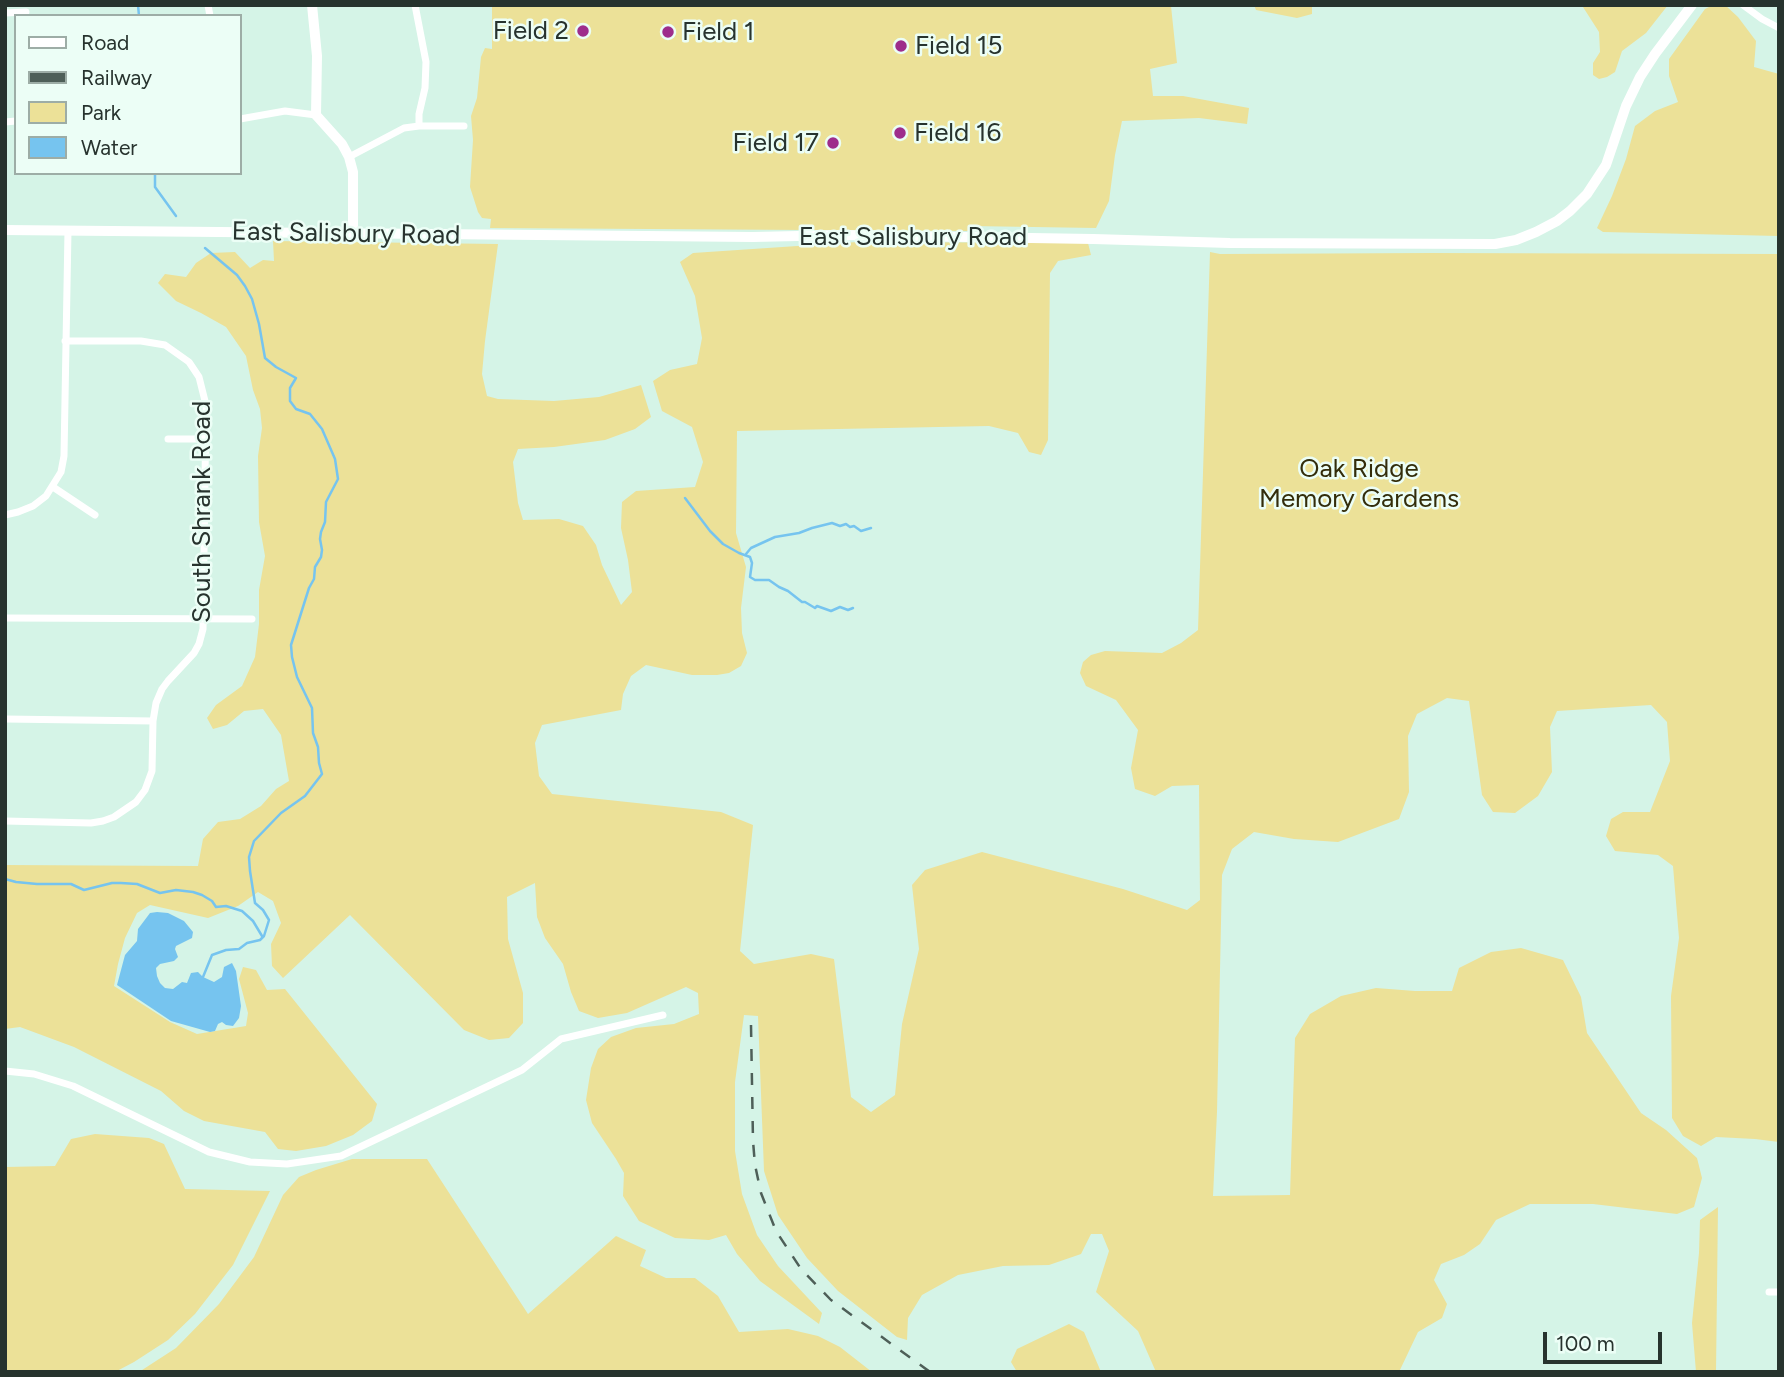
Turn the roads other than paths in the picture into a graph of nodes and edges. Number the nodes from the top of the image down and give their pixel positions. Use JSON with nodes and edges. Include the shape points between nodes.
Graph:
{"nodes":[{"id":1,"x":312,"y":5,"type":"edge"},
{"id":2,"x":415,"y":5,"type":"edge"},
{"id":3,"x":1692,"y":5,"type":"edge"},
{"id":4,"x":1742,"y":5,"type":"edge"},
{"id":5,"x":25,"y":11,"type":"edge"},
{"id":6,"x":5,"y":12,"type":"edge"},
{"id":7,"x":1779,"y":27,"type":"edge"},
{"id":8,"x":316,"y":115,"type":"junction"},
{"id":9,"x":242,"y":119,"type":"edge"},
{"id":10,"x":419,"y":126,"type":"junction"},
{"id":11,"x":464,"y":127,"type":"dead end"},
{"id":12,"x":349,"y":157,"type":"junction"},
{"id":13,"x":5,"y":230,"type":"edge"},
{"id":14,"x":68,"y":231,"type":"junction"},
{"id":15,"x":352,"y":234,"type":"junction"},
{"id":16,"x":65,"y":341,"type":"junction"},
{"id":17,"x":168,"y":439,"type":"dead end"},
{"id":18,"x":206,"y":439,"type":"junction"},
{"id":19,"x":53,"y":487,"type":"junction"},
{"id":20,"x":95,"y":514,"type":"dead end"},
{"id":21,"x":5,"y":515,"type":"edge"},
{"id":22,"x":5,"y":618,"type":"edge"},
{"id":23,"x":204,"y":619,"type":"junction"},
{"id":24,"x":251,"y":619,"type":"dead end"},
{"id":25,"x":5,"y":719,"type":"edge"},
{"id":26,"x":153,"y":720,"type":"junction"},
{"id":27,"x":5,"y":821,"type":"edge"},
{"id":28,"x":663,"y":1015,"type":"dead end"},
{"id":29,"x":5,"y":1071,"type":"edge"},
{"id":30,"x":1769,"y":1292,"type":"dead end"},
{"id":31,"x":1779,"y":1292,"type":"edge"}],
"edges":[{"from":1,"to":8,"type":"street"},
{"from":2,"to":10,"type":"street","via":[[426,62]]},
{"from":3,"to":15,"type":"street","name":"East Salisbury Road","via":[[1640,78],[1606,165],[1587,194],[1557,221],[1516,240],[1495,244]]},
{"from":4,"to":7,"type":"street"},
{"from":5,"to":6,"type":"street"},
{"from":8,"to":9,"type":"street","via":[[285,111]]},
{"from":8,"to":12,"type":"street"},
{"from":10,"to":11,"type":"street"},
{"from":10,"to":12,"type":"street","via":[[404,128]]},
{"from":12,"to":15,"type":"street"},
{"from":13,"to":14,"type":"street","name":"East Salisbury Road"},
{"from":14,"to":15,"type":"street","name":"East Salisbury Road"},
{"from":14,"to":16,"type":"street"},
{"from":16,"to":18,"type":"street","name":"South Shrank Road","via":[[154,342],[174,350],[199,377],[205,394]]},
{"from":16,"to":19,"type":"street","via":[[64,456]]},
{"from":17,"to":18,"type":"street"},
{"from":18,"to":23,"type":"street","name":"South Shrank Road"},
{"from":19,"to":20,"type":"street"},
{"from":19,"to":21,"type":"street","via":[[33,506]]},
{"from":22,"to":23,"type":"street"},
{"from":23,"to":24,"type":"street"},
{"from":23,"to":26,"type":"street","name":"South Shrank Road","via":[[199,644],[163,689]]},
{"from":25,"to":26,"type":"street"},
{"from":26,"to":27,"type":"street","name":"South Shrank Road","via":[[152,771],[145,790],[126,810],[91,823]]},
{"from":28,"to":29,"type":"street","via":[[561,1039],[522,1070],[341,1156],[287,1164],[250,1162],[209,1152],[73,1086]]},
{"from":30,"to":31,"type":"street"}]}
